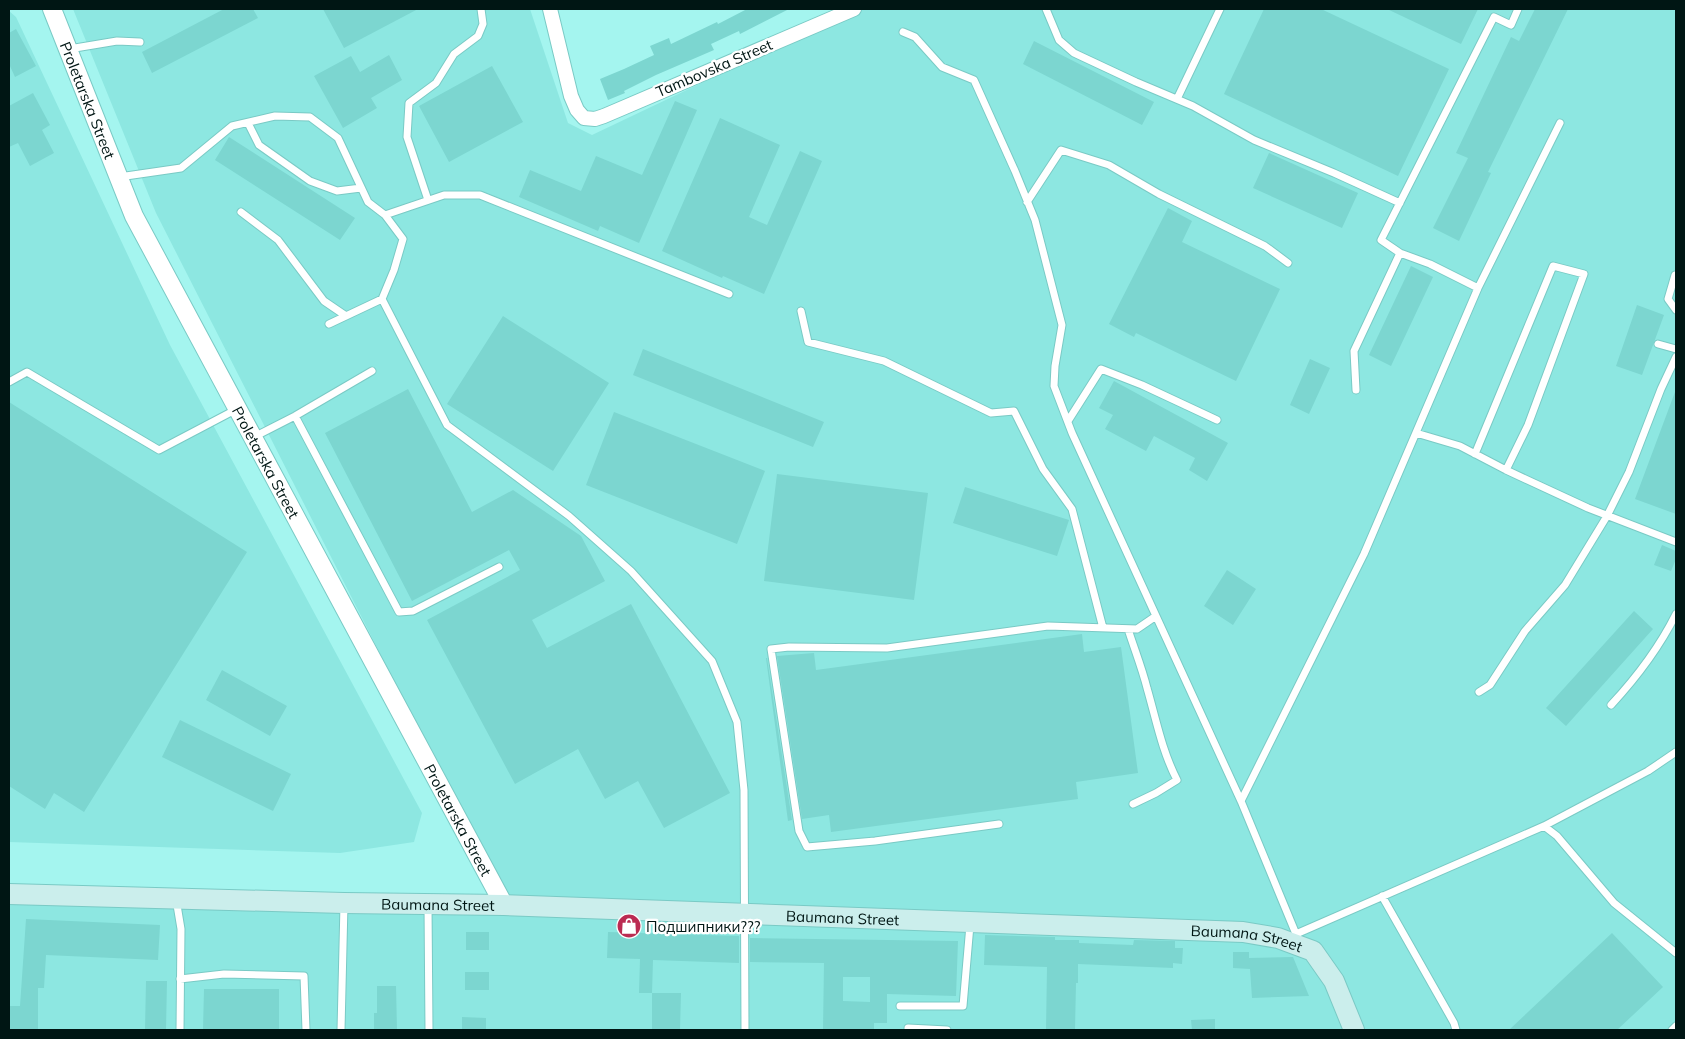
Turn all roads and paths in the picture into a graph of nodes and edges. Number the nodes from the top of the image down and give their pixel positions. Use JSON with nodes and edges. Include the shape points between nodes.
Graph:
{"nodes":[{"id":1,"x":52,"y":9,"type":"edge"},
{"id":2,"x":481,"y":9,"type":"edge"},
{"id":3,"x":550,"y":9,"type":"edge"},
{"id":4,"x":854,"y":9,"type":"edge"},
{"id":5,"x":1046,"y":9,"type":"edge"},
{"id":6,"x":1220,"y":9,"type":"edge"},
{"id":7,"x":1518,"y":9,"type":"edge"},
{"id":8,"x":903,"y":32,"type":"dead end"},
{"id":9,"x":140,"y":42,"type":"dead end"},
{"id":10,"x":68,"y":49,"type":"junction"},
{"id":11,"x":1177,"y":99,"type":"junction"},
{"id":12,"x":248,"y":122,"type":"junction"},
{"id":13,"x":1560,"y":123,"type":"dead end"},
{"id":14,"x":119,"y":177,"type":"junction"},
{"id":15,"x":361,"y":188,"type":"junction"},
{"id":16,"x":428,"y":200,"type":"junction"},
{"id":17,"x":1027,"y":202,"type":"junction"},
{"id":18,"x":1400,"y":202,"type":"junction"},
{"id":19,"x":241,"y":212,"type":"dead end"},
{"id":20,"x":385,"y":215,"type":"junction"},
{"id":21,"x":1400,"y":253,"type":"junction"},
{"id":22,"x":1288,"y":263,"type":"dead end"},
{"id":23,"x":1675,"y":275,"type":"edge"},
{"id":24,"x":1478,"y":288,"type":"junction"},
{"id":25,"x":729,"y":294,"type":"dead end"},
{"id":26,"x":382,"y":299,"type":"junction"},
{"id":27,"x":802,"y":310,"type":"dead end"},
{"id":28,"x":1676,"y":310,"type":"edge"},
{"id":29,"x":346,"y":316,"type":"junction"},
{"id":30,"x":329,"y":324,"type":"dead end"},
{"id":31,"x":1658,"y":344,"type":"dead end"},
{"id":32,"x":1676,"y":349,"type":"edge"},
{"id":33,"x":1676,"y":357,"type":"edge"},
{"id":34,"x":372,"y":371,"type":"dead end"},
{"id":35,"x":9,"y":382,"type":"edge"},
{"id":36,"x":1356,"y":390,"type":"dead end"},
{"id":37,"x":238,"y":408,"type":"junction"},
{"id":38,"x":295,"y":416,"type":"junction"},
{"id":39,"x":1217,"y":420,"type":"dead end"},
{"id":40,"x":1068,"y":422,"type":"junction"},
{"id":41,"x":1416,"y":433,"type":"junction"},
{"id":42,"x":253,"y":438,"type":"junction"},
{"id":43,"x":1475,"y":454,"type":"junction"},
{"id":44,"x":1506,"y":470,"type":"junction"},
{"id":45,"x":1607,"y":516,"type":"junction"},
{"id":46,"x":1676,"y":542,"type":"edge"},
{"id":47,"x":499,"y":567,"type":"dead end"},
{"id":48,"x":1676,"y":614,"type":"edge"},
{"id":49,"x":1156,"y":616,"type":"junction"},
{"id":50,"x":1103,"y":628,"type":"junction"},
{"id":51,"x":1128,"y":629,"type":"junction"},
{"id":52,"x":1478,"y":692,"type":"dead end"},
{"id":53,"x":1611,"y":705,"type":"dead end"},
{"id":54,"x":1676,"y":752,"type":"edge"},
{"id":55,"x":1241,"y":801,"type":"junction"},
{"id":56,"x":1134,"y":804,"type":"dead end"},
{"id":57,"x":999,"y":824,"type":"dead end"},
{"id":58,"x":1544,"y":826,"type":"junction"},
{"id":59,"x":9,"y":894,"type":"edge"},
{"id":60,"x":1382,"y":896,"type":"junction"},
{"id":61,"x":176,"y":899,"type":"junction"},
{"id":62,"x":344,"y":904,"type":"junction"},
{"id":63,"x":428,"y":904,"type":"junction"},
{"id":64,"x":504,"y":905,"type":"junction"},
{"id":65,"x":745,"y":914,"type":"junction"},
{"id":66,"x":970,"y":922,"type":"junction"},
{"id":67,"x":1295,"y":939,"type":"junction"},
{"id":68,"x":1676,"y":954,"type":"edge"},
{"id":69,"x":180,"y":979,"type":"junction"},
{"id":70,"x":900,"y":1006,"type":"dead end"},
{"id":71,"x":1676,"y":1026,"type":"edge"},
{"id":72,"x":180,"y":1030,"type":"edge"},
{"id":73,"x":306,"y":1030,"type":"edge"},
{"id":74,"x":342,"y":1030,"type":"edge"},
{"id":75,"x":429,"y":1030,"type":"edge"},
{"id":76,"x":745,"y":1030,"type":"edge"},
{"id":77,"x":908,"y":1030,"type":"edge"},
{"id":78,"x":947,"y":1030,"type":"edge"},
{"id":79,"x":1354,"y":1030,"type":"edge"},
{"id":80,"x":1456,"y":1030,"type":"edge"},
{"id":81,"x":1672,"y":1030,"type":"edge"}],
"edges":[{"from":1,"to":10,"type":"street","name":"Proletarska Street"},
{"from":2,"to":16,"type":"lane","via":[[483,24],[478,36],[454,54],[436,83],[409,103],[407,137]]},
{"from":3,"to":4,"type":"street","name":"Tambovska Street","via":[[576,110],[584,118],[595,119]]},
{"from":5,"to":11,"type":"lane","via":[[1059,40],[1074,52]]},
{"from":6,"to":11,"type":"lane"},
{"from":7,"to":18,"type":"lane","via":[[1511,25],[1494,18]]},
{"from":8,"to":17,"type":"lane","via":[[915,37],[942,67],[974,80]]},
{"from":9,"to":10,"type":"lane","via":[[117,41]]},
{"from":10,"to":14,"type":"street","name":"Proletarska Street"},
{"from":11,"to":18,"type":"lane","via":[[1254,140]]},
{"from":12,"to":14,"type":"lane","via":[[232,126],[181,168]]},
{"from":12,"to":15,"type":"lane","via":[[259,145],[310,181],[337,191]]},
{"from":12,"to":15,"type":"lane","via":[[275,116],[310,117],[338,138]]},
{"from":13,"to":24,"type":"lane"},
{"from":14,"to":37,"type":"street","name":"Proletarska Street","via":[[134,216]]},
{"from":15,"to":20,"type":"lane","via":[[368,202]]},
{"from":16,"to":20,"type":"lane"},
{"from":16,"to":25,"type":"lane","via":[[444,195],[480,195]]},
{"from":17,"to":22,"type":"lane","via":[[1061,150],[1109,165],[1159,194],[1265,246]]},
{"from":17,"to":40,"type":"lane","via":[[1035,220],[1062,325],[1054,386]]},
{"from":18,"to":21,"type":"lane","via":[[1380,240]]},
{"from":19,"to":29,"type":"lane","via":[[278,240],[324,301]]},
{"from":20,"to":26,"type":"lane","via":[[403,239]]},
{"from":21,"to":24,"type":"lane"},
{"from":21,"to":36,"type":"lane","via":[[1354,351]]},
{"from":23,"to":28,"type":"lane","via":[[1668,299]]},
{"from":24,"to":41,"type":"lane"},
{"from":26,"to":29,"type":"lane"},
{"from":26,"to":65,"type":"lane","via":[[447,425],[569,516],[631,571],[712,661],[737,722],[744,790]]},
{"from":27,"to":50,"type":"lane","via":[[808,342],[884,361],[990,413],[1014,411],[1043,469],[1072,509]]},
{"from":29,"to":30,"type":"lane"},
{"from":31,"to":32,"type":"lane"},
{"from":33,"to":45,"type":"lane","via":[[1629,472]]},
{"from":34,"to":38,"type":"lane"},
{"from":35,"to":37,"type":"lane","via":[[27,372],[159,450]]},
{"from":37,"to":42,"type":"street","name":"Proletarska Street"},
{"from":38,"to":42,"type":"lane"},
{"from":38,"to":47,"type":"lane","via":[[399,612],[413,611]]},
{"from":39,"to":40,"type":"lane","via":[[1101,369]]},
{"from":40,"to":49,"type":"lane"},
{"from":41,"to":43,"type":"lane","via":[[1460,446]]},
{"from":41,"to":55,"type":"lane","via":[[1364,554]]},
{"from":42,"to":64,"type":"street","name":"Proletarska Street"},
{"from":43,"to":44,"type":"lane"},
{"from":43,"to":44,"type":"lane","via":[[1553,266],[1584,274],[1528,425]]},
{"from":44,"to":45,"type":"lane"},
{"from":45,"to":46,"type":"lane"},
{"from":45,"to":52,"type":"lane","via":[[1565,585],[1525,630],[1490,685]]},
{"from":48,"to":53,"type":"lane","via":[[1635,679]]},
{"from":49,"to":51,"type":"lane","via":[[1138,629]]},
{"from":49,"to":55,"type":"lane"},
{"from":50,"to":51,"type":"lane"},
{"from":50,"to":57,"type":"lane","via":[[1048,626],[887,648],[771,648],[799,831],[807,847]]},
{"from":51,"to":56,"type":"lane","via":[[1157,730],[1177,780]]},
{"from":54,"to":58,"type":"lane","via":[[1648,771]]},
{"from":55,"to":67,"type":"lane"},
{"from":58,"to":60,"type":"lane"},
{"from":58,"to":68,"type":"lane","via":[[1557,836],[1614,903]]},
{"from":59,"to":61,"type":"main road","name":"Baumana Street"},
{"from":60,"to":67,"type":"lane"},
{"from":60,"to":80,"type":"lane"},
{"from":61,"to":62,"type":"main road","name":"Baumana Street"},
{"from":61,"to":69,"type":"lane","via":[[181,929]]},
{"from":62,"to":63,"type":"main road","name":"Baumana Street"},
{"from":62,"to":74,"type":"lane"},
{"from":63,"to":64,"type":"main road","name":"Baumana Street"},
{"from":63,"to":75,"type":"lane"},
{"from":64,"to":65,"type":"main road","name":"Baumana Street"},
{"from":65,"to":66,"type":"main road","name":"Baumana Street"},
{"from":65,"to":76,"type":"lane"},
{"from":66,"to":67,"type":"main road","name":"Baumana Street","via":[[1243,932]]},
{"from":66,"to":70,"type":"lane","via":[[963,1006]]},
{"from":67,"to":79,"type":"main road","name":"Baumana Street","via":[[1313,951],[1334,981]]},
{"from":69,"to":72,"type":"lane"},
{"from":69,"to":73,"type":"lane","via":[[224,974],[304,976]]},
{"from":71,"to":81,"type":"lane"},
{"from":77,"to":78,"type":"lane"}]}
